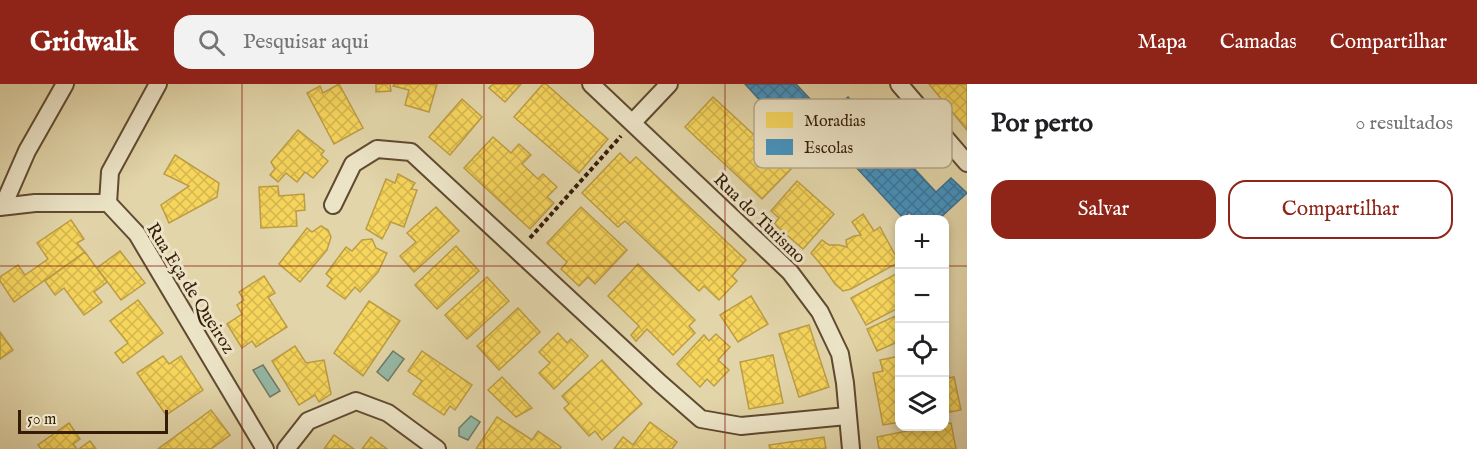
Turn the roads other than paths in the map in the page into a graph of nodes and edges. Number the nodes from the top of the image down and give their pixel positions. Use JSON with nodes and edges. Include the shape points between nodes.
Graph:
{"nodes":[{"id":1,"x":65,"y":84,"type":"edge"},
{"id":2,"x":158,"y":84,"type":"edge"},
{"id":3,"x":591,"y":84,"type":"edge"},
{"id":4,"x":669,"y":84,"type":"edge"},
{"id":5,"x":899,"y":84,"type":"edge"},
{"id":6,"x":912,"y":99,"type":"edge"},
{"id":7,"x":633,"y":122,"type":"junction"},
{"id":8,"x":952,"y":146,"type":"edge"},
{"id":9,"x":967,"y":163,"type":"edge"},
{"id":10,"x":108,"y":203,"type":"junction"},
{"id":11,"x":333,"y":205,"type":"dead end"},
{"id":12,"x":2,"y":207,"type":"edge"},
{"id":13,"x":848,"y":416,"type":"junction"},
{"id":14,"x":265,"y":449,"type":"edge"},
{"id":15,"x":286,"y":449,"type":"edge"},
{"id":16,"x":437,"y":449,"type":"edge"},
{"id":17,"x":851,"y":449,"type":"edge"}],
"edges":[{"from":1,"to":12,"type":"street","via":[[27,151]]},
{"from":2,"to":10,"type":"street","via":[[110,172]]},
{"from":3,"to":7,"type":"street","name":"Rua do Turismo"},
{"from":4,"to":7,"type":"street"},
{"from":5,"to":6,"type":"street"},
{"from":7,"to":13,"type":"street","name":"Rua do Turismo","via":[[790,272],[820,312],[840,354]]},
{"from":8,"to":9,"type":"street"},
{"from":10,"to":12,"type":"street"},
{"from":10,"to":14,"type":"street","name":"Rua Eça de Queiroz","via":[[136,234]]},
{"from":11,"to":13,"type":"street","via":[[353,164],[377,149],[411,152],[701,419],[741,426]]},
{"from":13,"to":17,"type":"street","name":"Rua do Turismo"},
{"from":15,"to":16,"type":"street","via":[[308,421],[356,401],[388,413]]}]}
